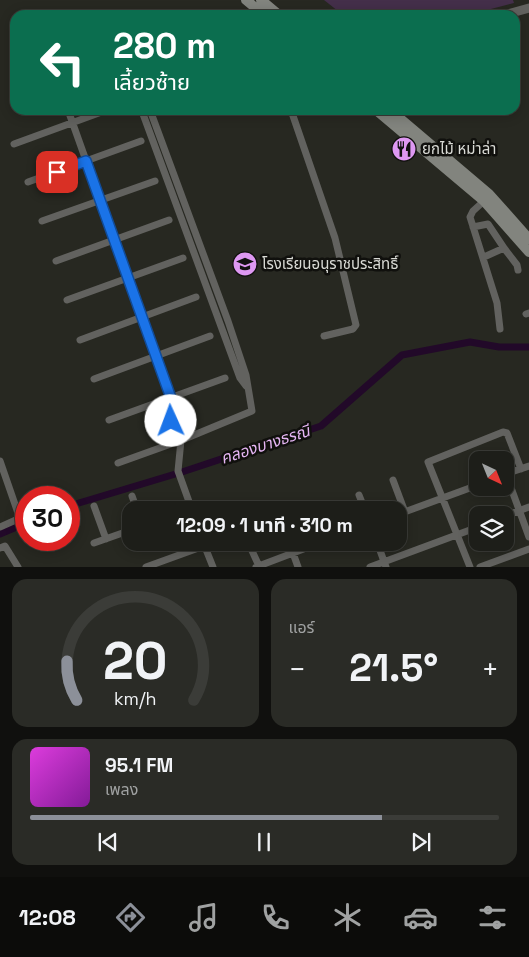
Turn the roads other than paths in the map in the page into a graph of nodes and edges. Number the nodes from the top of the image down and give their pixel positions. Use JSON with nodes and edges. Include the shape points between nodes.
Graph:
{"nodes":[{"id":1,"x":246,"y":0,"type":"edge"},
{"id":2,"x":261,"y":0,"type":"edge"},
{"id":3,"x":258,"y":10,"type":"edge"},
{"id":4,"x":272,"y":10,"type":"edge"},
{"id":5,"x":70,"y":115,"type":"edge"},
{"id":6,"x":94,"y":115,"type":"edge"},
{"id":7,"x":143,"y":115,"type":"edge"},
{"id":8,"x":152,"y":115,"type":"edge"},
{"id":9,"x":293,"y":115,"type":"edge"},
{"id":10,"x":382,"y":115,"type":"edge"},
{"id":11,"x":396,"y":115,"type":"edge"},
{"id":12,"x":72,"y":123,"type":"junction"},
{"id":13,"x":141,"y":141,"type":"dead end"},
{"id":14,"x":14,"y":144,"type":"dead end"},
{"id":15,"x":86,"y":161,"type":"junction"},
{"id":16,"x":155,"y":180,"type":"dead end"},
{"id":17,"x":28,"y":182,"type":"dead end"},
{"id":18,"x":100,"y":200,"type":"junction"},
{"id":19,"x":484,"y":201,"type":"junction"},
{"id":20,"x":169,"y":220,"type":"dead end"},
{"id":21,"x":42,"y":222,"type":"dead end"},
{"id":22,"x":193,"y":226,"type":"junction"},
{"id":23,"x":472,"y":227,"type":"junction"},
{"id":24,"x":184,"y":229,"type":"junction"},
{"id":25,"x":114,"y":239,"type":"junction"},
{"id":26,"x":529,"y":239,"type":"edge"},
{"id":27,"x":504,"y":248,"type":"junction"},
{"id":28,"x":529,"y":252,"type":"edge"},
{"id":29,"x":484,"y":257,"type":"junction"},
{"id":30,"x":183,"y":258,"type":"dead end"},
{"id":31,"x":56,"y":261,"type":"dead end"},
{"id":32,"x":518,"y":270,"type":"dead end"},
{"id":33,"x":128,"y":278,"type":"junction"},
{"id":34,"x":196,"y":297,"type":"dead end"},
{"id":35,"x":67,"y":300,"type":"dead end"},
{"id":36,"x":224,"y":310,"type":"junction"},
{"id":37,"x":216,"y":313,"type":"junction"},
{"id":38,"x":142,"y":317,"type":"junction"},
{"id":39,"x":500,"y":329,"type":"dead end"},
{"id":40,"x":210,"y":336,"type":"dead end"},
{"id":41,"x":324,"y":336,"type":"dead end"},
{"id":42,"x":80,"y":340,"type":"dead end"},
{"id":43,"x":155,"y":356,"type":"junction"},
{"id":44,"x":225,"y":378,"type":"dead end"},
{"id":45,"x":94,"y":379,"type":"dead end"},
{"id":46,"x":247,"y":386,"type":"junction"},
{"id":47,"x":171,"y":398,"type":"junction"},
{"id":48,"x":109,"y":420,"type":"dead end"},
{"id":49,"x":182,"y":438,"type":"junction"},
{"id":50,"x":0,"y":462,"type":"edge"},
{"id":51,"x":118,"y":463,"type":"dead end"},
{"id":52,"x":525,"y":468,"type":"edge"},
{"id":53,"x":394,"y":480,"type":"dead end"},
{"id":54,"x":469,"y":488,"type":"edge"},
{"id":55,"x":359,"y":495,"type":"dead end"},
{"id":56,"x":132,"y":496,"type":"dead end"},
{"id":57,"x":514,"y":496,"type":"edge"},
{"id":58,"x":443,"y":498,"type":"junction"},
{"id":59,"x":134,"y":501,"type":"edge"},
{"id":60,"x":187,"y":501,"type":"edge"},
{"id":61,"x":361,"y":501,"type":"edge"},
{"id":62,"x":399,"y":501,"type":"edge"},
{"id":63,"x":94,"y":506,"type":"dead end"},
{"id":64,"x":529,"y":507,"type":"edge"},
{"id":65,"x":407,"y":511,"type":"edge"},
{"id":66,"x":519,"y":511,"type":"junction"},
{"id":67,"x":514,"y":513,"type":"edge"},
{"id":68,"x":0,"y":527,"type":"edge"},
{"id":69,"x":469,"y":530,"type":"edge"},
{"id":70,"x":122,"y":533,"type":"edge"},
{"id":71,"x":458,"y":534,"type":"junction"},
{"id":72,"x":529,"y":537,"type":"edge"},
{"id":73,"x":106,"y":539,"type":"junction"},
{"id":74,"x":94,"y":543,"type":"dead end"},
{"id":75,"x":0,"y":548,"type":"edge"},
{"id":76,"x":529,"y":548,"type":"edge"},
{"id":77,"x":186,"y":551,"type":"edge"},
{"id":78,"x":206,"y":551,"type":"edge"},
{"id":79,"x":251,"y":551,"type":"edge"},
{"id":80,"x":293,"y":551,"type":"edge"},
{"id":81,"x":301,"y":551,"type":"edge"},
{"id":82,"x":380,"y":551,"type":"edge"},
{"id":83,"x":294,"y":554,"type":"junction"},
{"id":84,"x":385,"y":564,"type":"edge"},
{"id":85,"x":257,"y":566,"type":"edge"},
{"id":86,"x":18,"y":567,"type":"edge"},
{"id":87,"x":146,"y":567,"type":"edge"},
{"id":88,"x":214,"y":567,"type":"edge"},
{"id":89,"x":298,"y":567,"type":"edge"},
{"id":90,"x":370,"y":567,"type":"edge"},
{"id":91,"x":470,"y":567,"type":"edge"},
{"id":92,"x":480,"y":567,"type":"edge"}],
"edges":[{"from":1,"to":3,"type":"main road"},
{"from":2,"to":4,"type":"main road"},
{"from":5,"to":12,"type":"street"},
{"from":6,"to":12,"type":"street"},
{"from":7,"to":24,"type":"street"},
{"from":8,"to":22,"type":"street"},
{"from":9,"to":41,"type":"street","via":[[335,238],[356,325],[353,329]]},
{"from":10,"to":19,"type":"main road"},
{"from":11,"to":26,"type":"main road","via":[[489,194]]},
{"from":12,"to":14,"type":"street"},
{"from":12,"to":15,"type":"street"},
{"from":13,"to":15,"type":"street"},
{"from":15,"to":17,"type":"street"},
{"from":15,"to":18,"type":"street"},
{"from":16,"to":18,"type":"street"},
{"from":18,"to":21,"type":"street"},
{"from":18,"to":25,"type":"street"},
{"from":19,"to":23,"type":"street","via":[[471,215]]},
{"from":19,"to":28,"type":"main road"},
{"from":20,"to":25,"type":"street"},
{"from":22,"to":24,"type":"street"},
{"from":22,"to":36,"type":"street"},
{"from":23,"to":27,"type":"street","via":[[488,224]]},
{"from":23,"to":29,"type":"street"},
{"from":24,"to":37,"type":"street"},
{"from":25,"to":31,"type":"street"},
{"from":25,"to":33,"type":"street"},
{"from":27,"to":29,"type":"street"},
{"from":27,"to":32,"type":"street"},
{"from":29,"to":39,"type":"street","via":[[498,303]]},
{"from":30,"to":33,"type":"street"},
{"from":33,"to":35,"type":"street"},
{"from":33,"to":38,"type":"street"},
{"from":34,"to":38,"type":"street"},
{"from":36,"to":37,"type":"street"},
{"from":36,"to":46,"type":"street"},
{"from":37,"to":46,"type":"street","via":[[240,378]]},
{"from":38,"to":42,"type":"street"},
{"from":38,"to":43,"type":"street"},
{"from":40,"to":43,"type":"street"},
{"from":43,"to":45,"type":"street"},
{"from":43,"to":47,"type":"street"},
{"from":44,"to":47,"type":"street"},
{"from":46,"to":49,"type":"street","via":[[251,413]]},
{"from":47,"to":48,"type":"street"},
{"from":47,"to":49,"type":"street","via":[[171,421],[175,432]]},
{"from":49,"to":51,"type":"street"},
{"from":49,"to":60,"type":"street","via":[[179,474]]},
{"from":50,"to":68,"type":"street","via":[[18,519]]},
{"from":52,"to":58,"type":"street","via":[[507,433],[499,433],[428,462]]},
{"from":53,"to":62,"type":"street"},
{"from":54,"to":58,"type":"street"},
{"from":55,"to":61,"type":"street"},
{"from":56,"to":59,"type":"street"},
{"from":57,"to":66,"type":"street"},
{"from":58,"to":65,"type":"street"},
{"from":58,"to":71,"type":"street"},
{"from":63,"to":73,"type":"street"},
{"from":64,"to":66,"type":"street"},
{"from":66,"to":67,"type":"street"},
{"from":66,"to":72,"type":"street"},
{"from":69,"to":71,"type":"street"},
{"from":70,"to":73,"type":"street"},
{"from":71,"to":84,"type":"street"},
{"from":71,"to":91,"type":"street"},
{"from":73,"to":74,"type":"street"},
{"from":75,"to":86,"type":"street","via":[[8,549]]},
{"from":76,"to":92,"type":"street"},
{"from":77,"to":87,"type":"street"},
{"from":78,"to":88,"type":"street"},
{"from":79,"to":85,"type":"street"},
{"from":80,"to":83,"type":"street"},
{"from":81,"to":83,"type":"street"},
{"from":82,"to":84,"type":"street"},
{"from":83,"to":85,"type":"street"},
{"from":83,"to":89,"type":"street"},
{"from":84,"to":90,"type":"street"}]}
